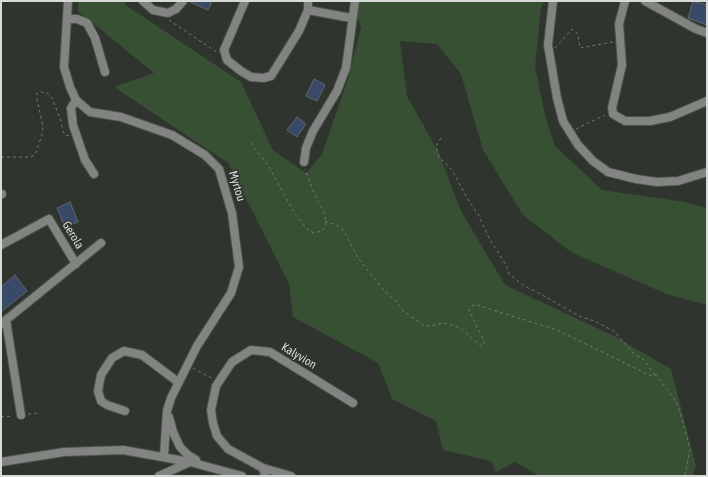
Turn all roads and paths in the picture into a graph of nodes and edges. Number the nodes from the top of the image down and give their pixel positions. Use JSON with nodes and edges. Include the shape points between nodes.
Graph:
{"nodes":[{"id":1,"x":68,"y":1,"type":"edge"},
{"id":2,"x":143,"y":1,"type":"edge"},
{"id":3,"x":183,"y":1,"type":"edge"},
{"id":4,"x":245,"y":1,"type":"edge"},
{"id":5,"x":308,"y":1,"type":"edge"},
{"id":6,"x":355,"y":1,"type":"edge"},
{"id":7,"x":553,"y":1,"type":"edge"},
{"id":8,"x":625,"y":1,"type":"edge"},
{"id":9,"x":645,"y":1,"type":"edge"},
{"id":10,"x":308,"y":10,"type":"junction"},
{"id":11,"x":166,"y":18,"type":"dead end"},
{"id":12,"x":351,"y":18,"type":"junction"},
{"id":13,"x":67,"y":19,"type":"junction"},
{"id":14,"x":707,"y":33,"type":"edge"},
{"id":15,"x":619,"y":41,"type":"junction"},
{"id":16,"x":549,"y":53,"type":"junction"},
{"id":17,"x":227,"y":60,"type":"junction"},
{"id":18,"x":105,"y":72,"type":"dead end"},
{"id":19,"x":76,"y":100,"type":"junction"},
{"id":20,"x":707,"y":101,"type":"edge"},
{"id":21,"x":613,"y":111,"type":"junction"},
{"id":22,"x":570,"y":132,"type":"junction"},
{"id":23,"x":76,"y":136,"type":"junction"},
{"id":24,"x":441,"y":138,"type":"dead end"},
{"id":25,"x":251,"y":143,"type":"dead end"},
{"id":26,"x":1,"y":157,"type":"edge"},
{"id":27,"x":304,"y":162,"type":"joint"},
{"id":28,"x":707,"y":172,"type":"edge"},
{"id":29,"x":94,"y":174,"type":"dead end"},
{"id":30,"x":325,"y":221,"type":"junction"},
{"id":31,"x":102,"y":243,"type":"dead end"},
{"id":32,"x":1,"y":245,"type":"edge"},
{"id":33,"x":76,"y":264,"type":"junction"},
{"id":34,"x":3,"y":322,"type":"edge"},
{"id":35,"x":194,"y":368,"type":"dead end"},
{"id":36,"x":656,"y":376,"type":"junction"},
{"id":37,"x":218,"y":381,"type":"junction"},
{"id":38,"x":178,"y":382,"type":"junction"},
{"id":39,"x":353,"y":402,"type":"dead end"},
{"id":40,"x":125,"y":411,"type":"dead end"},
{"id":41,"x":167,"y":411,"type":"junction"},
{"id":42,"x":21,"y":415,"type":"dead end"},
{"id":43,"x":164,"y":456,"type":"junction"},
{"id":44,"x":1,"y":462,"type":"edge"},
{"id":45,"x":190,"y":462,"type":"junction"},
{"id":46,"x":202,"y":464,"type":"junction"},
{"id":47,"x":263,"y":468,"type":"junction"},
{"id":48,"x":159,"y":476,"type":"edge"},
{"id":49,"x":242,"y":476,"type":"edge"},
{"id":50,"x":265,"y":476,"type":"edge"},
{"id":51,"x":290,"y":476,"type":"edge"},
{"id":52,"x":685,"y":476,"type":"edge"}],
"edges":[{"from":1,"to":13,"type":"street","name":"Myrtou"},
{"from":2,"to":3,"type":"street","via":[[154,10],[168,13],[176,10]]},
{"from":4,"to":17,"type":"street","via":[[224,50]]},
{"from":5,"to":10,"type":"street"},
{"from":6,"to":12,"type":"street"},
{"from":7,"to":16,"type":"street"},
{"from":8,"to":15,"type":"street","via":[[619,24]]},
{"from":9,"to":14,"type":"street","via":[[696,30]]},
{"from":10,"to":12,"type":"street"},
{"from":10,"to":17,"type":"street","via":[[299,31],[271,76],[251,77]]},
{"from":11,"to":17,"type":"path"},
{"from":12,"to":27,"type":"street","via":[[346,68],[308,142]]},
{"from":13,"to":18,"type":"street","via":[[87,23],[95,38]]},
{"from":13,"to":19,"type":"street","name":"Myrtou","via":[[64,67]]},
{"from":15,"to":16,"type":"path","via":[[580,48],[578,34],[572,29]]},
{"from":15,"to":21,"type":"street","via":[[622,65]]},
{"from":16,"to":22,"type":"street","via":[[563,121]]},
{"from":19,"to":23,"type":"street","via":[[71,108]]},
{"from":19,"to":38,"type":"street","name":"Myrtou","via":[[90,112],[121,117],[172,135],[205,155],[219,170],[232,213],[239,267],[231,293],[214,317]]},
{"from":20,"to":21,"type":"street","via":[[670,117],[650,121],[625,121],[617,118]]},
{"from":21,"to":22,"type":"path"},
{"from":22,"to":28,"type":"street","via":[[592,161],[608,172],[657,182],[678,181]]},
{"from":23,"to":26,"type":"path","via":[[65,135],[52,98],[47,93],[37,93],[43,127],[35,155]]},
{"from":23,"to":29,"type":"street"},
{"from":24,"to":36,"type":"path","via":[[436,146],[439,157],[452,170],[509,274],[524,286],[581,317],[614,331]]},
{"from":25,"to":30,"type":"path","via":[[269,167],[295,214],[308,230],[314,234],[322,231],[326,226]]},
{"from":27,"to":30,"type":"path","via":[[306,173],[325,215]]},
{"from":30,"to":36,"type":"path","via":[[344,231],[358,258],[385,292],[403,311],[423,325],[450,324],[460,328],[481,346],[484,342],[469,310],[473,304],[557,330]]},
{"from":31,"to":33,"type":"street"},
{"from":32,"to":33,"type":"street","name":"Gerola","via":[[49,218]]},
{"from":33,"to":34,"type":"street"},
{"from":34,"to":42,"type":"street"},
{"from":35,"to":37,"type":"path"},
{"from":36,"to":52,"type":"path","via":[[670,393],[680,412],[690,449]]},
{"from":37,"to":39,"type":"street","name":"Kalyvion","via":[[232,362],[251,350],[270,352]]},
{"from":37,"to":47,"type":"street","name":"Kalyvion","via":[[211,410],[217,436],[228,449]]},
{"from":38,"to":40,"type":"street","via":[[142,355],[124,351],[112,358],[101,375],[98,391],[102,401],[107,405]]},
{"from":38,"to":41,"type":"street","name":"Myrtou"},
{"from":41,"to":43,"type":"street","name":"Myrtou"},
{"from":41,"to":46,"type":"street","via":[[180,447]]},
{"from":43,"to":44,"type":"street","via":[[110,450],[64,452]]},
{"from":43,"to":45,"type":"street"},
{"from":45,"to":46,"type":"street"},
{"from":45,"to":48,"type":"street"},
{"from":46,"to":49,"type":"street"},
{"from":47,"to":50,"type":"street"},
{"from":47,"to":51,"type":"street","name":"Kalyvion"}]}
